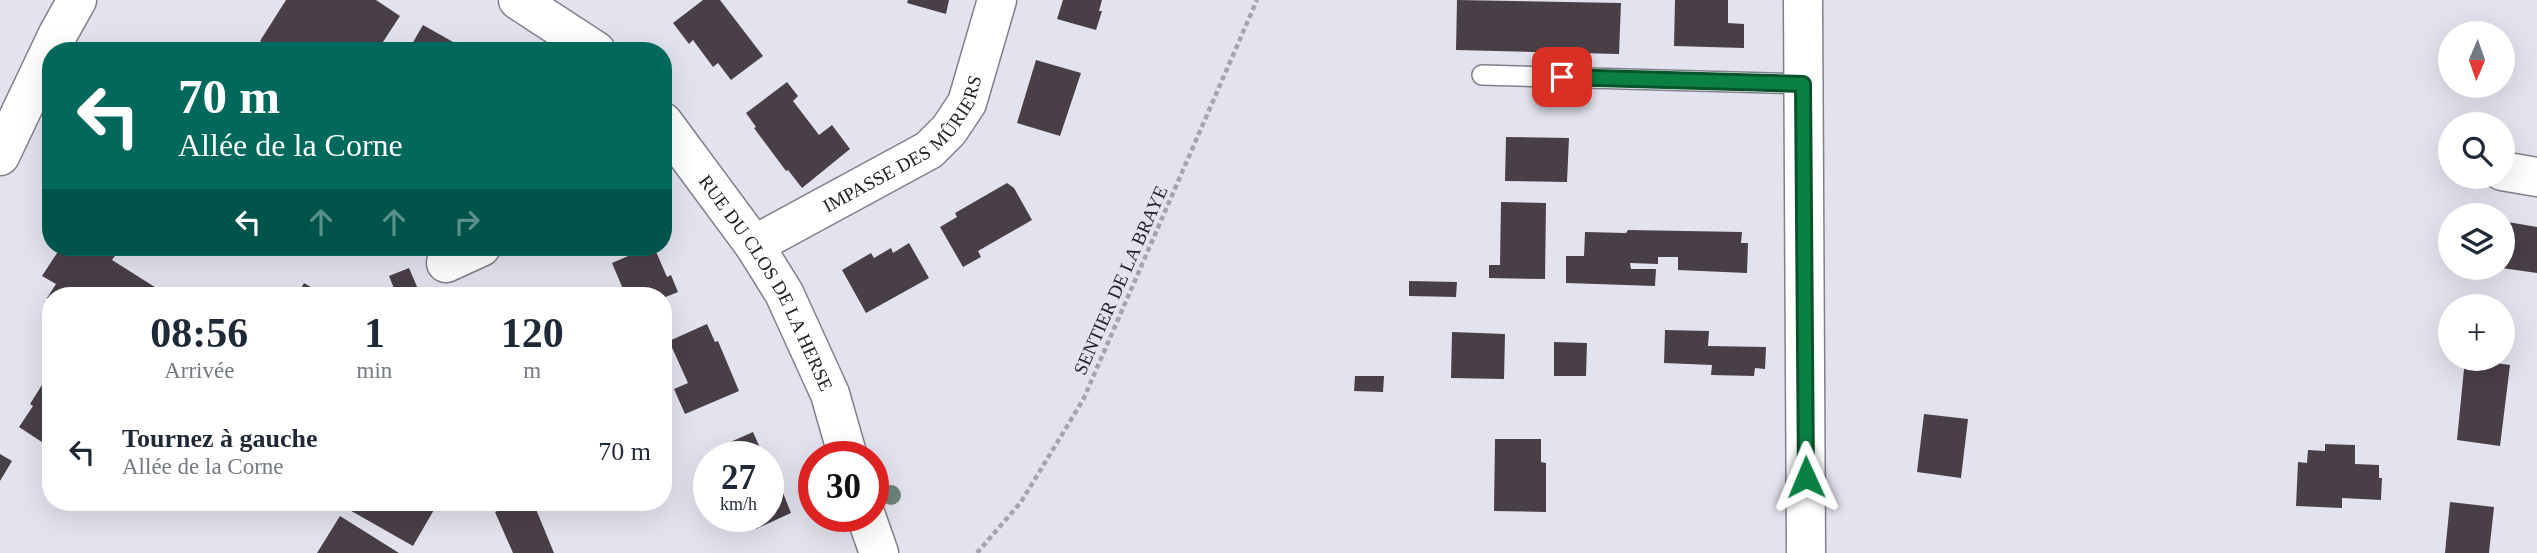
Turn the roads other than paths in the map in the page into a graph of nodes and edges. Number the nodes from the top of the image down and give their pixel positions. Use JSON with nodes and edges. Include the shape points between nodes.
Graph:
{"nodes":[{"id":1,"x":77,"y":0,"type":"edge"},
{"id":2,"x":518,"y":0,"type":"edge"},
{"id":3,"x":997,"y":0,"type":"edge"},
{"id":4,"x":1803,"y":0,"type":"edge"},
{"id":5,"x":54,"y":42,"type":"edge"},
{"id":6,"x":586,"y":42,"type":"edge"},
{"id":7,"x":42,"y":68,"type":"edge"},
{"id":8,"x":1482,"y":75,"type":"dead end"},
{"id":9,"x":1803,"y":84,"type":"junction"},
{"id":10,"x":672,"y":148,"type":"edge"},
{"id":11,"x":0,"y":156,"type":"edge"},
{"id":12,"x":2515,"y":173,"type":"edge"},
{"id":13,"x":2537,"y":177,"type":"edge"},
{"id":14,"x":754,"y":245,"type":"junction"},
{"id":15,"x":461,"y":256,"type":"edge"},
{"id":16,"x":446,"y":263,"type":"dead end"},
{"id":17,"x":843,"y":441,"type":"edge"},
{"id":18,"x":871,"y":532,"type":"edge"},
{"id":19,"x":878,"y":553,"type":"edge"},
{"id":20,"x":1807,"y":553,"type":"edge"}],
"edges":[{"from":1,"to":5,"type":"street"},
{"from":2,"to":6,"type":"street"},
{"from":3,"to":14,"type":"street","name":"IMPASSE DES MÛRIERS","via":[[967,103],[949,130],[929,150]]},
{"from":4,"to":9,"type":"street"},
{"from":7,"to":11,"type":"street"},
{"from":8,"to":9,"type":"lane"},
{"from":9,"to":20,"type":"street"},
{"from":10,"to":14,"type":"street","name":"RUE DU CLOS DE LA HERSE"},
{"from":12,"to":13,"type":"street"},
{"from":14,"to":17,"type":"street","name":"RUE DU CLOS DE LA HERSE","via":[[784,293],[830,394]]},
{"from":15,"to":16,"type":"street"},
{"from":18,"to":19,"type":"street"}]}
